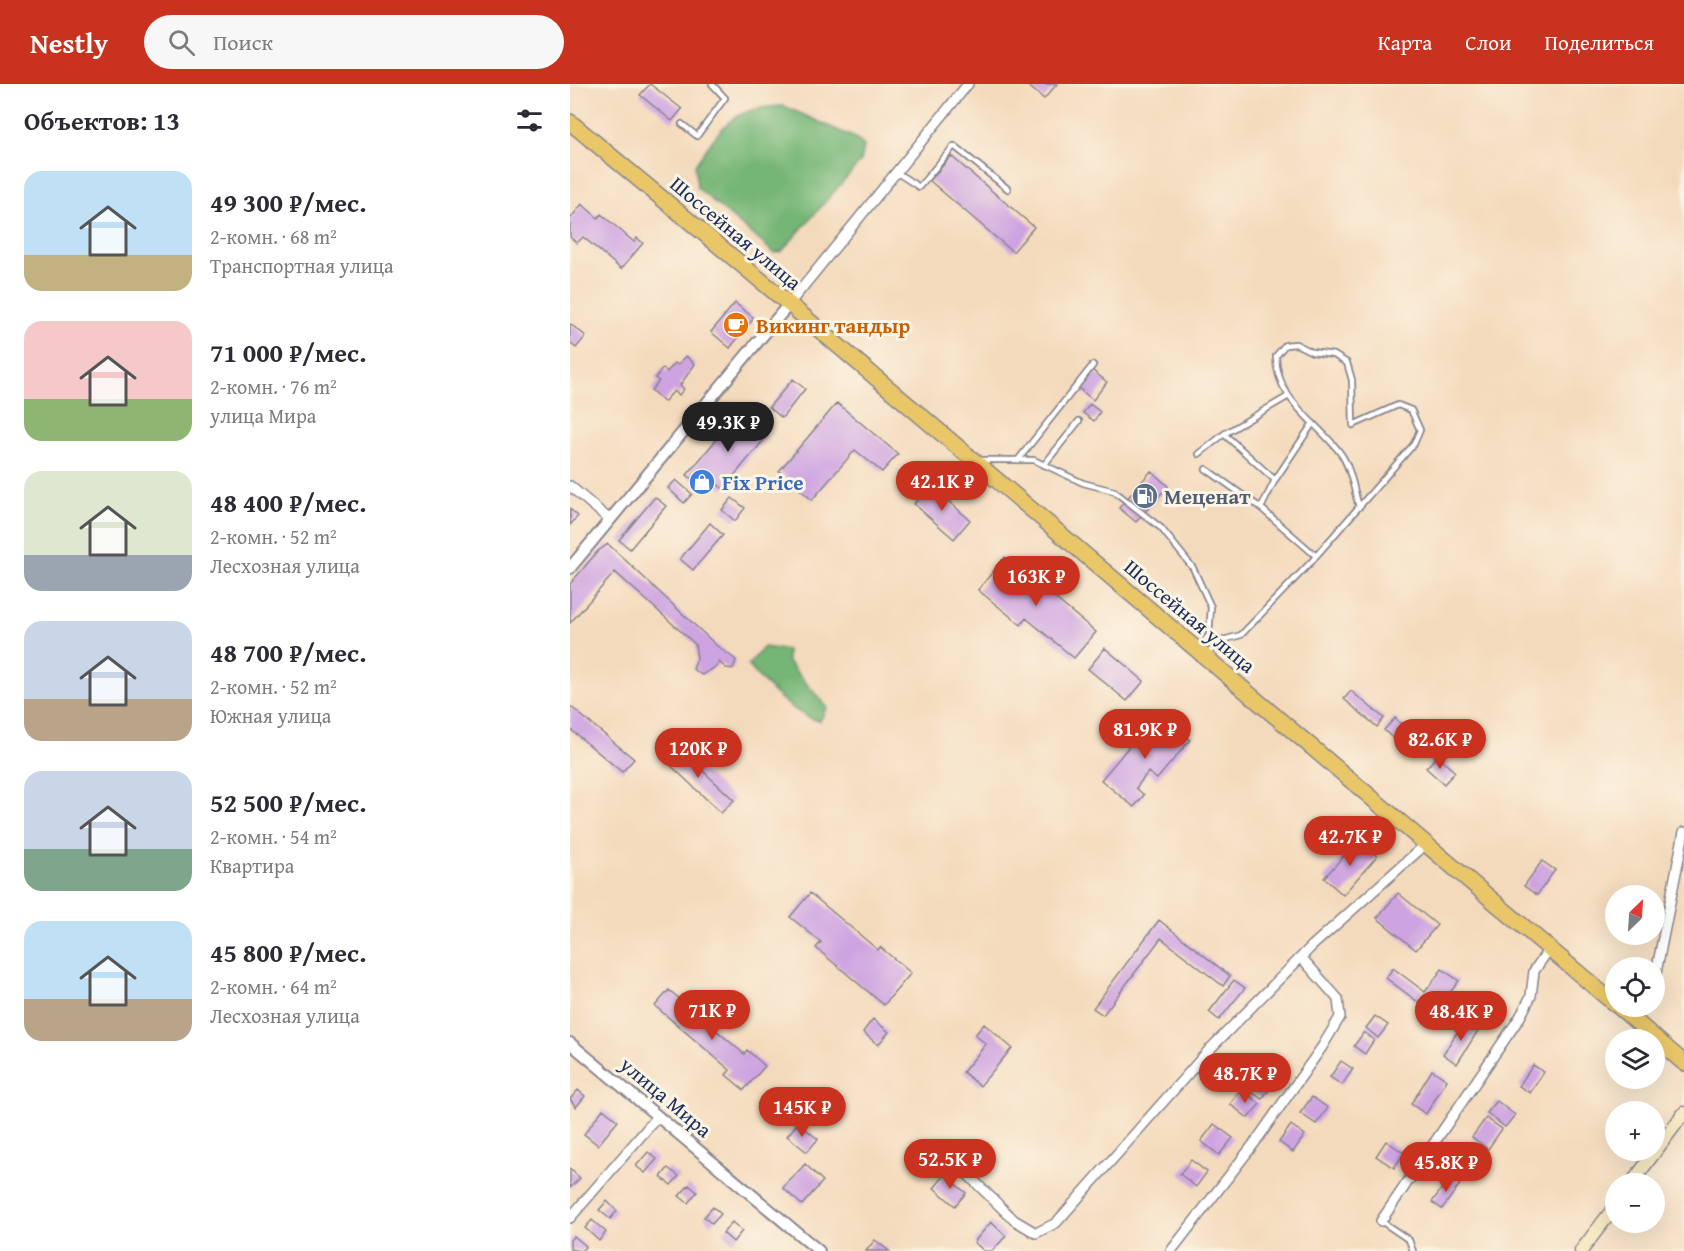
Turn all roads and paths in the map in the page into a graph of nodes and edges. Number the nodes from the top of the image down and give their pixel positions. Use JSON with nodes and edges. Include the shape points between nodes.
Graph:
{"nodes":[{"id":1,"x":712,"y":84,"type":"edge"},
{"id":2,"x":966,"y":84,"type":"edge"},
{"id":3,"x":570,"y":122,"type":"edge"},
{"id":4,"x":682,"y":124,"type":"dead end"},
{"id":5,"x":896,"y":172,"type":"junction"},
{"id":6,"x":1008,"y":189,"type":"dead end"},
{"id":7,"x":789,"y":304,"type":"junction"},
{"id":8,"x":1093,"y":365,"type":"dead end"},
{"id":9,"x":1287,"y":397,"type":"junction"},
{"id":10,"x":1079,"y":421,"type":"dead end"},
{"id":11,"x":1312,"y":423,"type":"junction"},
{"id":12,"x":1224,"y":434,"type":"junction"},
{"id":13,"x":1200,"y":454,"type":"dead end"},
{"id":14,"x":974,"y":460,"type":"junction"},
{"id":15,"x":1018,"y":460,"type":"junction"},
{"id":16,"x":1044,"y":465,"type":"junction"},
{"id":17,"x":1206,"y":469,"type":"dead end"},
{"id":18,"x":1275,"y":480,"type":"junction"},
{"id":19,"x":570,"y":486,"type":"edge"},
{"id":20,"x":1359,"y":507,"type":"junction"},
{"id":21,"x":1261,"y":508,"type":"junction"},
{"id":22,"x":610,"y":520,"type":"junction"},
{"id":23,"x":1316,"y":556,"type":"junction"},
{"id":24,"x":570,"y":568,"type":"edge"},
{"id":25,"x":1201,"y":653,"type":"junction"},
{"id":26,"x":1684,"y":832,"type":"edge"},
{"id":27,"x":1426,"y":844,"type":"junction"},
{"id":28,"x":1550,"y":949,"type":"junction"},
{"id":29,"x":1301,"y":957,"type":"junction"},
{"id":30,"x":1659,"y":957,"type":"edge"},
{"id":31,"x":1605,"y":996,"type":"edge"},
{"id":32,"x":1642,"y":1017,"type":"edge"},
{"id":33,"x":570,"y":1043,"type":"edge"},
{"id":34,"x":1684,"y":1063,"type":"edge"},
{"id":35,"x":1684,"y":1113,"type":"edge"},
{"id":36,"x":658,"y":1116,"type":"junction"},
{"id":37,"x":964,"y":1171,"type":"dead end"},
{"id":38,"x":1639,"y":1173,"type":"edge"},
{"id":39,"x":570,"y":1218,"type":"edge"},
{"id":40,"x":1605,"y":1219,"type":"edge"},
{"id":41,"x":1381,"y":1221,"type":"joint"},
{"id":42,"x":814,"y":1250,"type":"edge"},
{"id":43,"x":1171,"y":1251,"type":"edge"},
{"id":44,"x":1413,"y":1251,"type":"edge"},
{"id":45,"x":1581,"y":1251,"type":"edge"}],
"edges":[{"from":1,"to":4,"type":"lane","via":[[725,98],[706,125],[697,136]]},
{"from":2,"to":5,"type":"street"},
{"from":3,"to":7,"type":"highway","name":"Шоссейная улица"},
{"from":5,"to":6,"type":"lane","via":[[919,187],[954,146]]},
{"from":5,"to":7,"type":"street"},
{"from":7,"to":14,"type":"highway","name":"Шоссейная улица"},
{"from":7,"to":22,"type":"street"},
{"from":8,"to":15,"type":"lane"},
{"from":9,"to":11,"type":"lane"},
{"from":9,"to":12,"type":"lane"},
{"from":9,"to":20,"type":"lane","via":[[1276,369],[1276,356],[1285,345],[1296,344],[1347,363],[1352,380],[1353,425],[1398,405],[1411,410],[1420,430],[1414,444]]},
{"from":10,"to":16,"type":"lane"},
{"from":11,"to":18,"type":"lane"},
{"from":11,"to":20,"type":"lane","via":[[1342,456]]},
{"from":12,"to":13,"type":"lane"},
{"from":12,"to":18,"type":"lane"},
{"from":14,"to":15,"type":"lane"},
{"from":14,"to":25,"type":"highway","name":"Шоссейная улица"},
{"from":15,"to":16,"type":"lane","via":[[1034,460]]},
{"from":16,"to":25,"type":"lane","via":[[1083,483],[1114,491],[1161,528],[1193,568],[1211,608],[1209,635]]},
{"from":17,"to":21,"type":"lane"},
{"from":18,"to":21,"type":"lane"},
{"from":19,"to":22,"type":"street"},
{"from":20,"to":23,"type":"lane"},
{"from":21,"to":23,"type":"lane"},
{"from":22,"to":24,"type":"street"},
{"from":23,"to":25,"type":"lane","via":[[1240,635]]},
{"from":25,"to":27,"type":"highway","name":"Шоссейная улица"},
{"from":26,"to":30,"type":"street"},
{"from":27,"to":28,"type":"highway","name":"Шоссейная улица"},
{"from":27,"to":29,"type":"street"},
{"from":28,"to":31,"type":"highway","name":"Шоссейная улица"},
{"from":28,"to":41,"type":"street","via":[[1534,971],[1531,996],[1520,1017]]},
{"from":29,"to":37,"type":"street","via":[[1209,1050],[1056,1223],[1036,1233],[1014,1220]]},
{"from":29,"to":43,"type":"street","via":[[1338,999],[1340,1017],[1257,1141]]},
{"from":32,"to":34,"type":"highway","name":"Шоссейная улица"},
{"from":33,"to":36,"type":"street","name":"улица Мира"},
{"from":35,"to":38,"type":"main road"},
{"from":36,"to":39,"type":"street"},
{"from":36,"to":42,"type":"street","name":"улица Мира"},
{"from":40,"to":45,"type":"main road"},
{"from":41,"to":44,"type":"lane","via":[[1409,1240]]}]}
